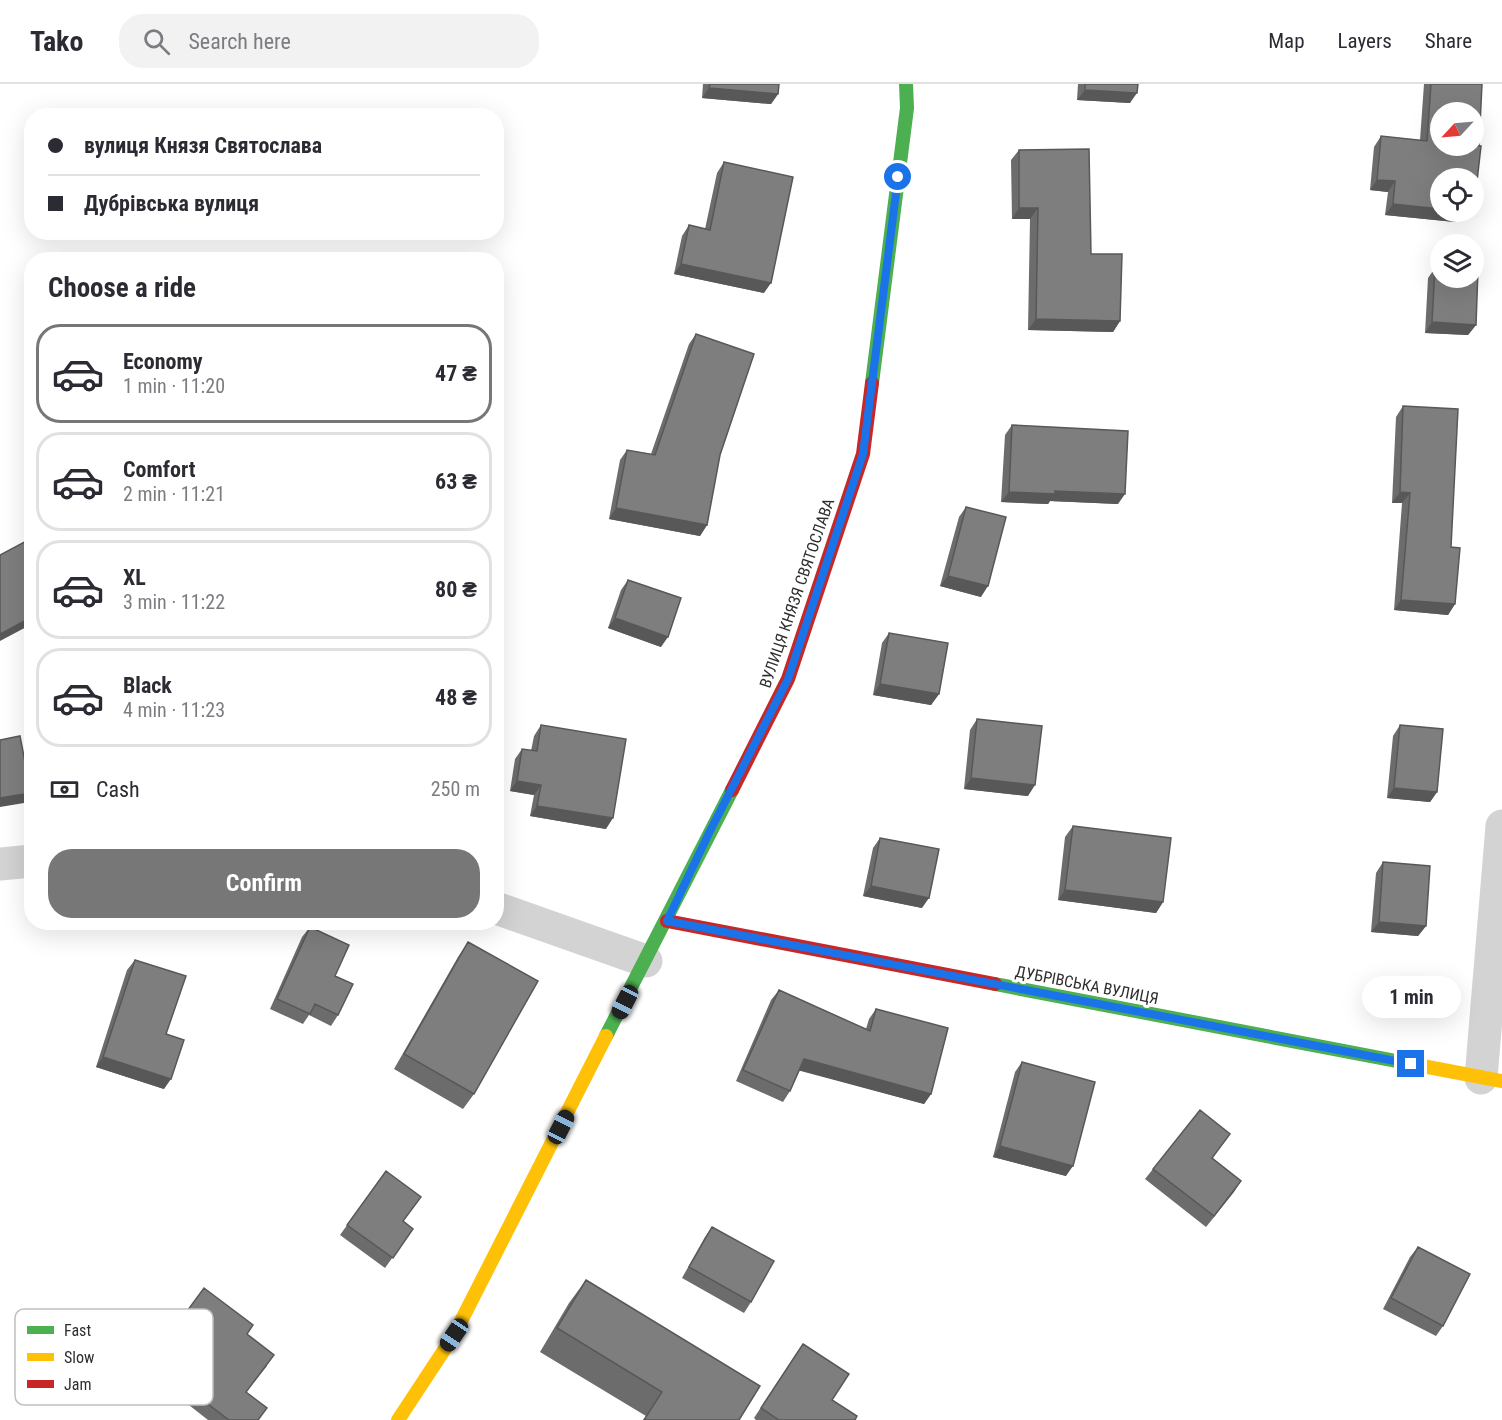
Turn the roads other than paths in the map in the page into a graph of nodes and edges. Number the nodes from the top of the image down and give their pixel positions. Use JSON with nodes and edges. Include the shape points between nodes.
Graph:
{"nodes":[{"id":1,"x":906,"y":84,"type":"edge"},
{"id":2,"x":1502,"y":826,"type":"edge"},
{"id":3,"x":24,"y":862,"type":"edge"},
{"id":4,"x":0,"y":864,"type":"edge"},
{"id":5,"x":504,"y":911,"type":"edge"},
{"id":6,"x":667,"y":921,"type":"junction"},
{"id":7,"x":646,"y":960,"type":"junction"},
{"id":8,"x":1491,"y":1079,"type":"edge"},
{"id":9,"x":398,"y":1420,"type":"edge"}],
"edges":[{"from":1,"to":6,"type":"main road","name":"ВУЛИЦЯ КНЯЗЯ СВЯТОСЛАВА","via":[[907,108],[863,454],[788,679]]},
{"from":2,"to":8,"type":"street"},
{"from":3,"to":4,"type":"street"},
{"from":5,"to":7,"type":"street"},
{"from":6,"to":7,"type":"main road","name":"ВУЛИЦЯ КНЯЗЯ СВЯТОСЛАВА"},
{"from":6,"to":8,"type":"main road","name":"ДУБРІВСЬКА ВУЛИЦЯ"},
{"from":7,"to":9,"type":"main road","name":"ВУЛИЦЯ КНЯЗЯ СВЯТОСЛАВА","via":[[454,1335]]}]}
